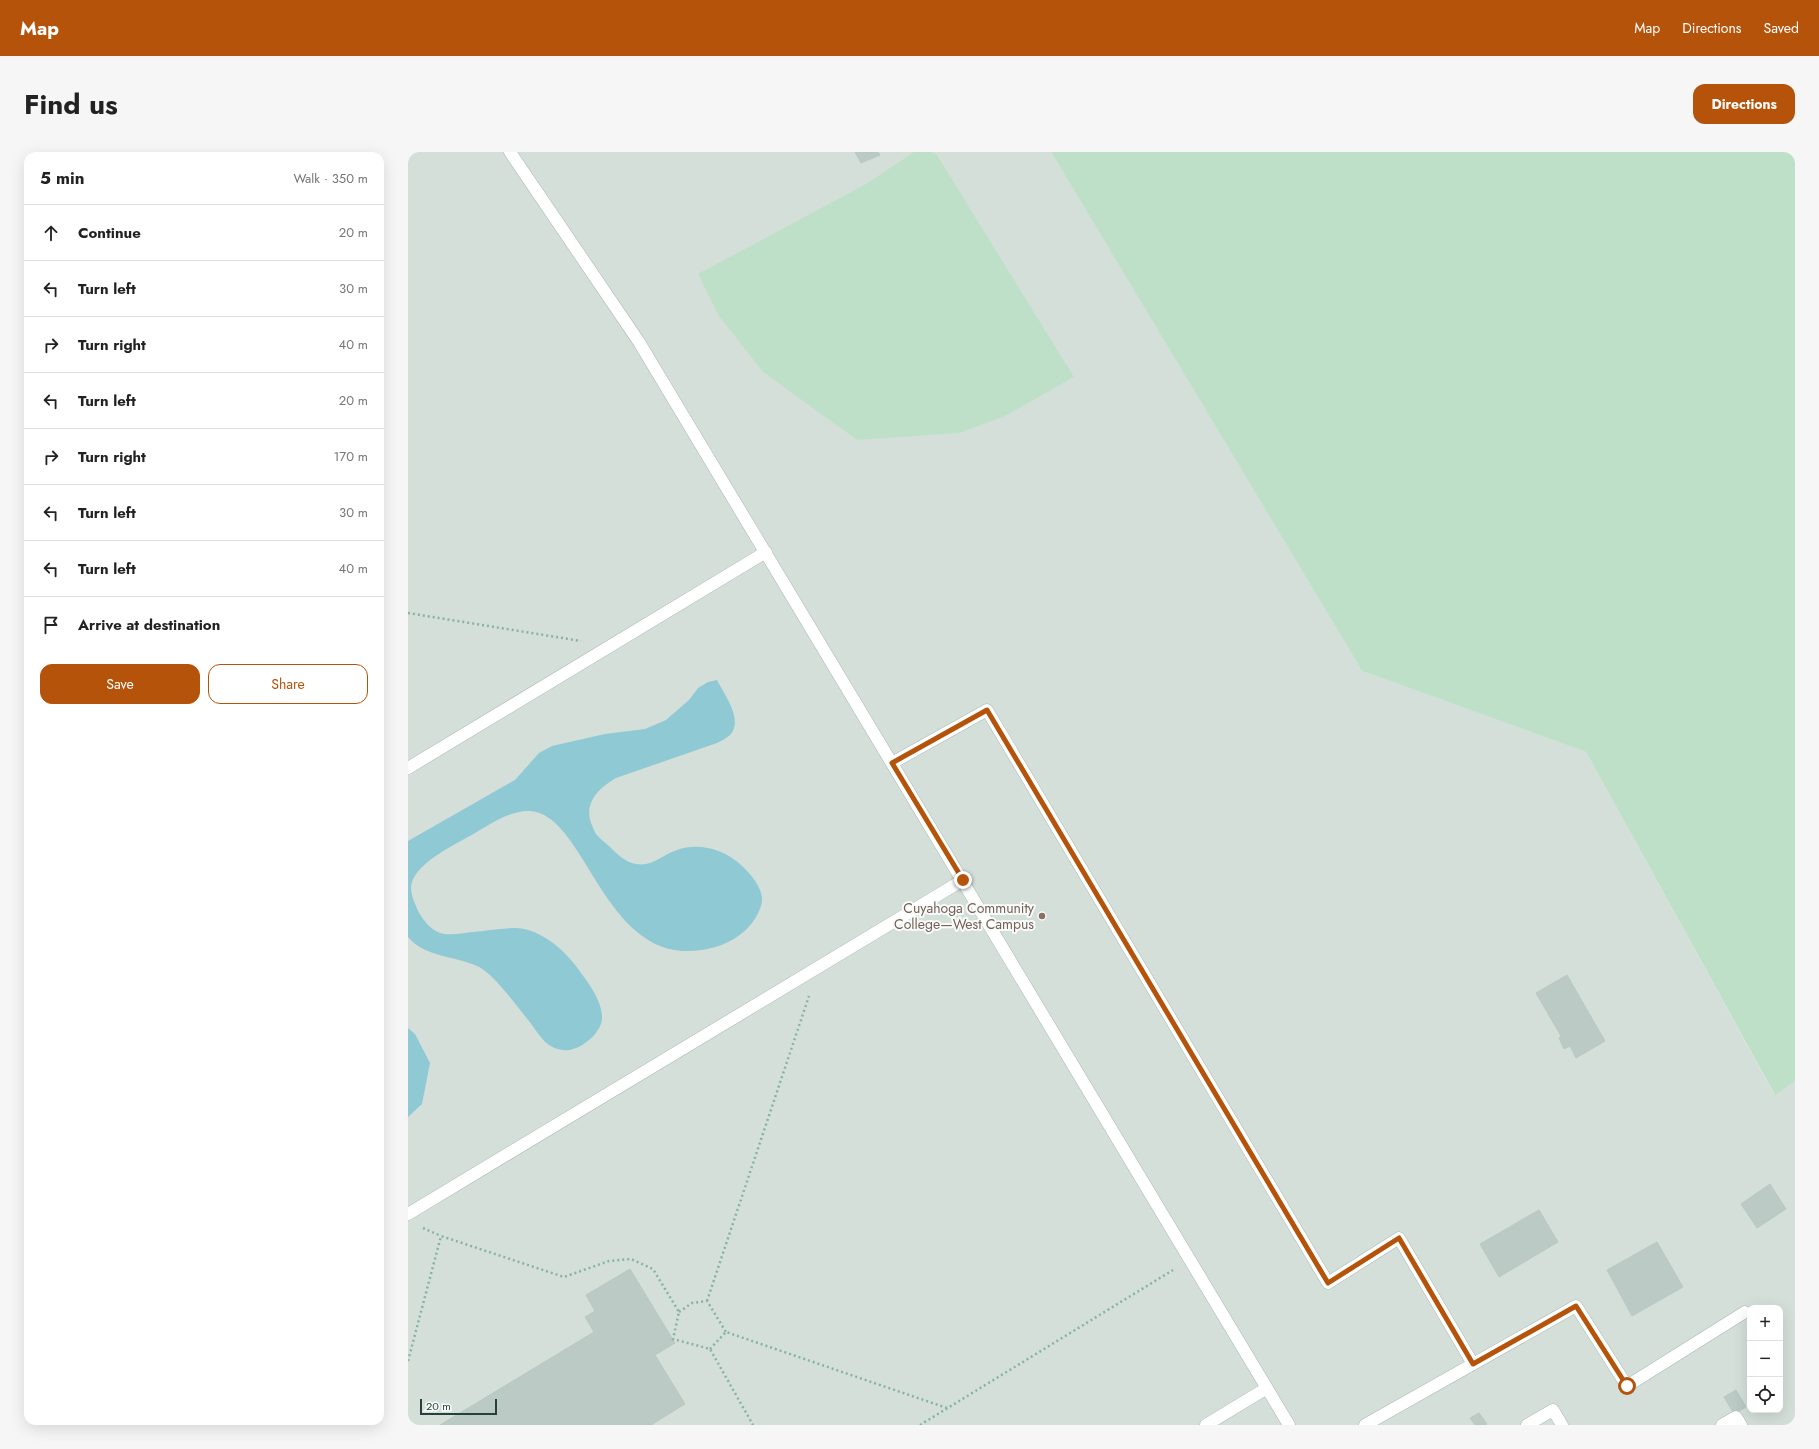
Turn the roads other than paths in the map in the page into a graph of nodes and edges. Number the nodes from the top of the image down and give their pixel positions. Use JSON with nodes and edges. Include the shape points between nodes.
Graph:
{"nodes":[{"id":1,"x":510,"y":152,"type":"edge"},
{"id":2,"x":766,"y":552,"type":"junction"},
{"id":3,"x":892,"y":763,"type":"junction"},
{"id":4,"x":408,"y":768,"type":"edge"},
{"id":5,"x":963,"y":880,"type":"junction"},
{"id":6,"x":408,"y":1214,"type":"edge"},
{"id":7,"x":1745,"y":1312,"type":"dead end"},
{"id":8,"x":1473,"y":1364,"type":"junction"},
{"id":9,"x":1267,"y":1388,"type":"junction"},
{"id":10,"x":1206,"y":1425,"type":"edge"},
{"id":11,"x":1289,"y":1425,"type":"edge"},
{"id":12,"x":1365,"y":1425,"type":"edge"},
{"id":13,"x":1527,"y":1425,"type":"edge"},
{"id":14,"x":1562,"y":1425,"type":"edge"},
{"id":15,"x":1722,"y":1425,"type":"edge"},
{"id":16,"x":1741,"y":1425,"type":"edge"}],
"edges":[{"from":1,"to":2,"type":"lane","via":[[639,342]]},
{"from":2,"to":3,"type":"lane"},
{"from":2,"to":4,"type":"lane"},
{"from":3,"to":5,"type":"lane"},
{"from":3,"to":8,"type":"lane","via":[[987,710],[1328,1283],[1399,1238]]},
{"from":5,"to":6,"type":"lane"},
{"from":5,"to":9,"type":"lane"},
{"from":7,"to":8,"type":"lane","via":[[1627,1386],[1576,1306]]},
{"from":8,"to":12,"type":"lane"},
{"from":9,"to":10,"type":"lane"},
{"from":9,"to":11,"type":"lane"},
{"from":13,"to":14,"type":"lane","via":[[1553,1410]]},
{"from":15,"to":16,"type":"lane","via":[[1736,1417]]}]}
